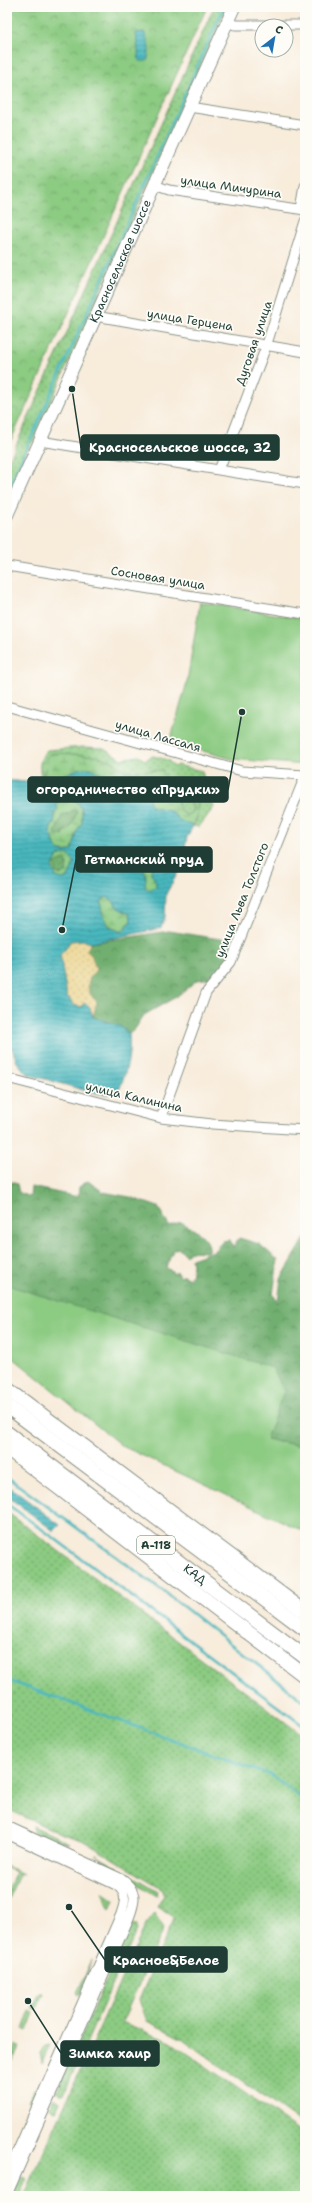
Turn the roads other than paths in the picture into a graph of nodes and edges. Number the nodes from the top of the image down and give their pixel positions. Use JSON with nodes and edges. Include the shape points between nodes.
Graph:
{"nodes":[{"id":1,"x":234,"y":7,"type":"edge"},
{"id":2,"x":228,"y":22,"type":"junction"},
{"id":3,"x":305,"y":25,"type":"edge"},
{"id":4,"x":189,"y":107,"type":"junction"},
{"id":5,"x":305,"y":125,"type":"edge"},
{"id":6,"x":154,"y":185,"type":"junction"},
{"id":7,"x":305,"y":186,"type":"edge"},
{"id":8,"x":303,"y":210,"type":"edge"},
{"id":9,"x":305,"y":221,"type":"edge"},
{"id":10,"x":94,"y":316,"type":"junction"},
{"id":11,"x":267,"y":344,"type":"junction"},
{"id":12,"x":305,"y":352,"type":"edge"},
{"id":13,"x":40,"y":441,"type":"junction"},
{"id":14,"x":219,"y":470,"type":"junction"},
{"id":15,"x":305,"y":484,"type":"edge"},
{"id":16,"x":7,"y":515,"type":"edge"},
{"id":17,"x":7,"y":566,"type":"edge"},
{"id":18,"x":305,"y":614,"type":"edge"},
{"id":19,"x":7,"y":706,"type":"edge"},
{"id":20,"x":305,"y":775,"type":"edge"},
{"id":21,"x":7,"y":1078,"type":"edge"},
{"id":22,"x":161,"y":1118,"type":"junction"},
{"id":23,"x":305,"y":1130,"type":"edge"},
{"id":24,"x":7,"y":1388,"type":"edge"},
{"id":25,"x":7,"y":1406,"type":"edge"},
{"id":26,"x":7,"y":1433,"type":"edge"},
{"id":27,"x":7,"y":1448,"type":"edge"},
{"id":28,"x":174,"y":1513,"type":"junction"},
{"id":29,"x":305,"y":1612,"type":"edge"},
{"id":30,"x":290,"y":1617,"type":"junction"},
{"id":31,"x":305,"y":1628,"type":"edge"},
{"id":32,"x":305,"y":1657,"type":"edge"},
{"id":33,"x":305,"y":1676,"type":"edge"},
{"id":34,"x":7,"y":1826,"type":"edge"},
{"id":35,"x":7,"y":1834,"type":"edge"},
{"id":36,"x":7,"y":2175,"type":"edge"},
{"id":37,"x":7,"y":2195,"type":"edge"}],
"edges":[{"from":1,"to":2,"type":"main road","name":"Красносельское шоссе"},
{"from":2,"to":3,"type":"street","via":[[235,25]]},
{"from":2,"to":4,"type":"main road","name":"Красносельское шоссе"},
{"from":4,"to":5,"type":"street"},
{"from":4,"to":6,"type":"main road","name":"Красносельское шоссе"},
{"from":6,"to":8,"type":"street","name":"улица Мичурина","via":[[169,190]]},
{"from":6,"to":10,"type":"main road","name":"Красносельское шоссе"},
{"from":7,"to":8,"type":"street"},
{"from":9,"to":11,"type":"street","name":"Дуговая улица"},
{"from":10,"to":11,"type":"street","name":"улица Герцена"},
{"from":10,"to":13,"type":"main road","name":"Красносельское шоссе"},
{"from":11,"to":12,"type":"street","name":"улица Герцена"},
{"from":11,"to":14,"type":"street","name":"Дуговая улица"},
{"from":13,"to":14,"type":"street"},
{"from":13,"to":16,"type":"main road","name":"Красносельское шоссе"},
{"from":14,"to":15,"type":"street"},
{"from":17,"to":18,"type":"street","name":"Сосновая улица"},
{"from":19,"to":20,"type":"street","name":"улица Лассаля","via":[[242,771]]},
{"from":20,"to":22,"type":"street","name":"улица Льва Толстого","via":[[231,962],[206,993]]},
{"from":21,"to":22,"type":"street","name":"улица Калинина"},
{"from":22,"to":23,"type":"street","name":"улица Калинина"},
{"from":24,"to":28,"type":"highway"},
{"from":25,"to":30,"type":"highway","name":"КАД","number":"А-118"},
{"from":26,"to":32,"type":"highway","name":"КАД","number":"А-118"},
{"from":27,"to":33,"type":"highway"},
{"from":28,"to":29,"type":"highway"},
{"from":28,"to":30,"type":"highway"},
{"from":30,"to":31,"type":"highway","name":"КАД","number":"А-118"},
{"from":34,"to":37,"type":"street","via":[[120,1878],[131,1888],[135,1898],[130,1918]]},
{"from":35,"to":36,"type":"street","via":[[116,1885],[124,1892],[125,1897],[121,1914]]}]}
